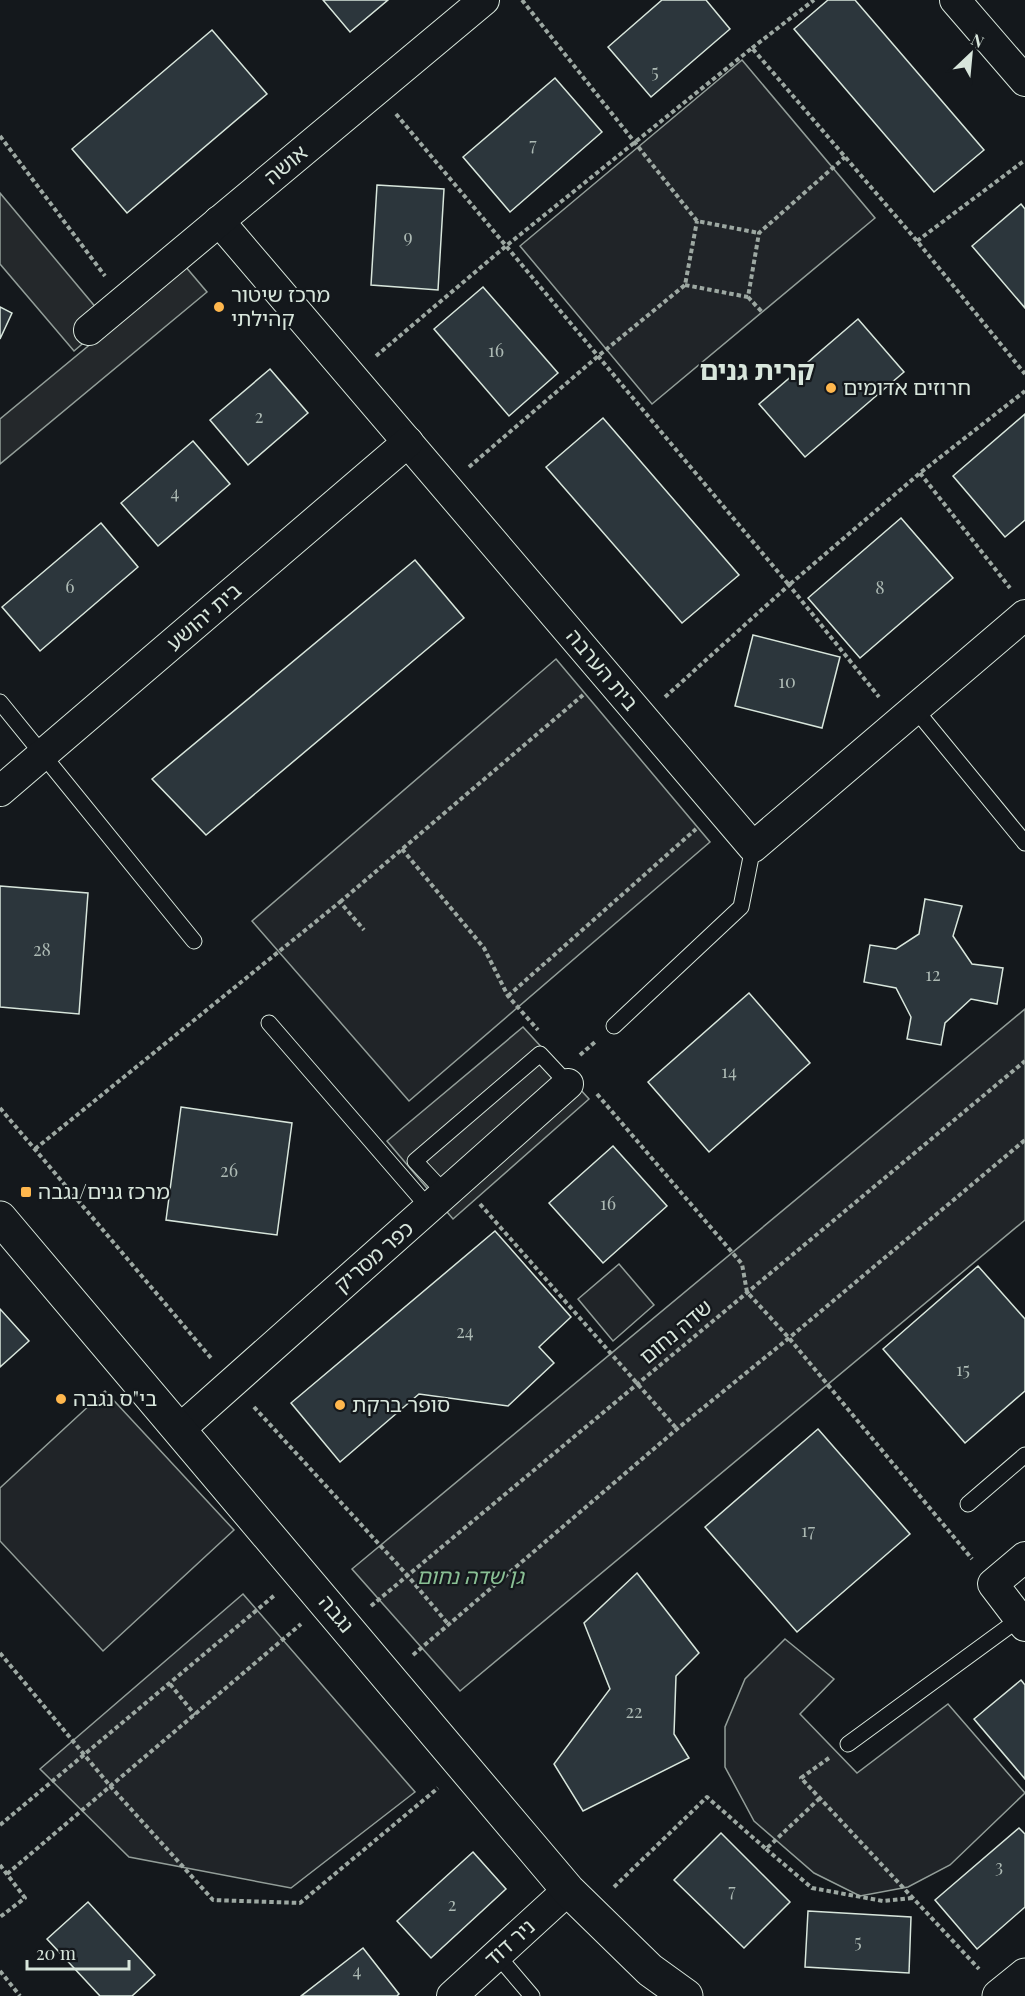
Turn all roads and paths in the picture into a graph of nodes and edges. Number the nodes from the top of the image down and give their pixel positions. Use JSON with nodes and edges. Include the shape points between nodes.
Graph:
{"nodes":[{"id":1,"x":484,"y":0,"type":"edge"},
{"id":2,"x":522,"y":0,"type":"edge"},
{"id":3,"x":814,"y":0,"type":"edge"},
{"id":4,"x":955,"y":0,"type":"edge"},
{"id":5,"x":752,"y":48,"type":"junction"},
{"id":6,"x":1025,"y":81,"type":"edge"},
{"id":7,"x":376,"y":90,"type":"junction"},
{"id":8,"x":0,"y":136,"type":"edge"},
{"id":9,"x":634,"y":144,"type":"junction"},
{"id":10,"x":845,"y":157,"type":"junction"},
{"id":11,"x":1025,"y":160,"type":"edge"},
{"id":12,"x":219,"y":221,"type":"junction"},
{"id":13,"x":697,"y":221,"type":"junction"},
{"id":14,"x":759,"y":233,"type":"junction"},
{"id":15,"x":917,"y":241,"type":"junction"},
{"id":16,"x":506,"y":246,"type":"junction"},
{"id":17,"x":685,"y":285,"type":"junction"},
{"id":18,"x":748,"y":297,"type":"junction"},
{"id":19,"x":124,"y":300,"type":"junction"},
{"id":20,"x":762,"y":312,"type":"dead end"},
{"id":21,"x":88,"y":330,"type":"dead end"},
{"id":22,"x":597,"y":357,"type":"junction"},
{"id":23,"x":1025,"y":374,"type":"edge"},
{"id":24,"x":352,"y":376,"type":"junction"},
{"id":25,"x":1025,"y":391,"type":"edge"},
{"id":26,"x":408,"y":442,"type":"junction"},
{"id":27,"x":920,"y":473,"type":"junction"},
{"id":28,"x":446,"y":487,"type":"junction"},
{"id":29,"x":789,"y":585,"type":"junction"},
{"id":30,"x":1018,"y":602,"type":"edge"},
{"id":31,"x":606,"y":675,"type":"junction"},
{"id":32,"x":0,"y":702,"type":"edge"},
{"id":33,"x":907,"y":715,"type":"junction"},
{"id":34,"x":642,"y":717,"type":"junction"},
{"id":35,"x":43,"y":755,"type":"junction"},
{"id":36,"x":0,"y":791,"type":"edge"},
{"id":37,"x":720,"y":808,"type":"junction"},
{"id":38,"x":1025,"y":843,"type":"edge"},
{"id":39,"x":753,"y":847,"type":"junction"},
{"id":40,"x":402,"y":849,"type":"junction"},
{"id":41,"x":340,"y":902,"type":"junction"},
{"id":42,"x":364,"y":930,"type":"dead end"},
{"id":43,"x":194,"y":941,"type":"dead end"},
{"id":44,"x":508,"y":996,"type":"junction"},
{"id":45,"x":269,"y":1023,"type":"dead end"},
{"id":46,"x":614,"y":1026,"type":"joint"},
{"id":47,"x":546,"y":1038,"type":"dead end"},
{"id":48,"x":578,"y":1056,"type":"dead end"},
{"id":49,"x":1025,"y":1061,"type":"edge"},
{"id":50,"x":582,"y":1088,"type":"junction"},
{"id":51,"x":1025,"y":1140,"type":"edge"},
{"id":52,"x":35,"y":1149,"type":"dead end"},
{"id":53,"x":445,"y":1194,"type":"junction"},
{"id":54,"x":0,"y":1218,"type":"edge"},
{"id":55,"x":747,"y":1292,"type":"junction"},
{"id":56,"x":789,"y":1338,"type":"junction"},
{"id":57,"x":637,"y":1384,"type":"junction"},
{"id":58,"x":677,"y":1429,"type":"junction"},
{"id":59,"x":179,"y":1430,"type":"junction"},
{"id":60,"x":1025,"y":1455,"type":"edge"},
{"id":61,"x":968,"y":1504,"type":"dead end"},
{"id":62,"x":1025,"y":1557,"type":"edge"},
{"id":63,"x":302,"y":1573,"type":"junction"},
{"id":64,"x":993,"y":1584,"type":"junction"},
{"id":65,"x":327,"y":1602,"type":"junction"},
{"id":66,"x":377,"y":1615,"type":"dead end"},
{"id":67,"x":1022,"y":1622,"type":"edge"},
{"id":68,"x":404,"y":1649,"type":"dead end"},
{"id":69,"x":0,"y":1653,"type":"edge"},
{"id":70,"x":170,"y":1683,"type":"junction"},
{"id":71,"x":195,"y":1715,"type":"junction"},
{"id":72,"x":849,"y":1744,"type":"joint"},
{"id":73,"x":85,"y":1755,"type":"junction"},
{"id":74,"x":464,"y":1766,"type":"junction"},
{"id":75,"x":111,"y":1786,"type":"junction"},
{"id":76,"x":820,"y":1798,"type":"junction"},
{"id":77,"x":0,"y":1825,"type":"edge"},
{"id":78,"x":766,"y":1848,"type":"junction"},
{"id":79,"x":0,"y":1865,"type":"edge"},
{"id":80,"x":7,"y":1874,"type":"junction"},
{"id":81,"x":913,"y":1898,"type":"junction"},
{"id":82,"x":579,"y":1900,"type":"junction"},
{"id":83,"x":0,"y":1917,"type":"edge"},
{"id":84,"x":497,"y":1955,"type":"junction"},
{"id":85,"x":0,"y":1971,"type":"edge"},
{"id":86,"x":1009,"y":1988,"type":"edge"},
{"id":87,"x":20,"y":1996,"type":"edge"},
{"id":88,"x":452,"y":1996,"type":"edge"},
{"id":89,"x":532,"y":1996,"type":"edge"},
{"id":90,"x":686,"y":1996,"type":"edge"}],
"edges":[{"from":1,"to":7,"type":"street","name":"אושה"},
{"from":2,"to":9,"type":"path"},
{"from":3,"to":5,"type":"path"},
{"from":4,"to":6,"type":"street"},
{"from":5,"to":9,"type":"path"},
{"from":5,"to":10,"type":"path"},
{"from":7,"to":12,"type":"street","name":"אושה"},
{"from":7,"to":16,"type":"path"},
{"from":8,"to":19,"type":"path"},
{"from":9,"to":13,"type":"path"},
{"from":9,"to":16,"type":"path"},
{"from":10,"to":14,"type":"path"},
{"from":10,"to":15,"type":"path"},
{"from":11,"to":15,"type":"path"},
{"from":12,"to":19,"type":"street","name":"אושה"},
{"from":12,"to":24,"type":"street","name":"בית הערבה"},
{"from":13,"to":14,"type":"path"},
{"from":13,"to":17,"type":"path"},
{"from":14,"to":18,"type":"path"},
{"from":15,"to":23,"type":"path"},
{"from":16,"to":22,"type":"path"},
{"from":16,"to":24,"type":"path"},
{"from":17,"to":18,"type":"path"},
{"from":17,"to":22,"type":"path"},
{"from":18,"to":20,"type":"path"},
{"from":19,"to":21,"type":"street","name":"אושה"},
{"from":22,"to":28,"type":"path"},
{"from":22,"to":29,"type":"path"},
{"from":24,"to":26,"type":"street","name":"בית הערבה"},
{"from":25,"to":27,"type":"path"},
{"from":26,"to":28,"type":"street","name":"בית הערבה"},
{"from":26,"to":35,"type":"street","name":"בית יהושע"},
{"from":27,"to":29,"type":"path"},
{"from":27,"to":30,"type":"path"},
{"from":28,"to":31,"type":"street","name":"בית הערבה"},
{"from":29,"to":33,"type":"path"},
{"from":29,"to":34,"type":"path"},
{"from":30,"to":33,"type":"street"},
{"from":31,"to":34,"type":"street","name":"בית הערבה"},
{"from":31,"to":40,"type":"path"},
{"from":32,"to":35,"type":"lane"},
{"from":33,"to":38,"type":"lane"},
{"from":33,"to":39,"type":"street"},
{"from":34,"to":37,"type":"street","name":"בית הערבה"},
{"from":35,"to":36,"type":"street","name":"בית יהושע"},
{"from":35,"to":43,"type":"lane"},
{"from":37,"to":39,"type":"street","name":"בית הערבה"},
{"from":37,"to":44,"type":"path"},
{"from":39,"to":46,"type":"lane","via":[[741,907]]},
{"from":40,"to":41,"type":"path"},
{"from":40,"to":44,"type":"path","via":[[484,948]]},
{"from":41,"to":42,"type":"path"},
{"from":41,"to":52,"type":"path"},
{"from":44,"to":47,"type":"path"},
{"from":45,"to":53,"type":"lane"},
{"from":46,"to":48,"type":"path"},
{"from":49,"to":55,"type":"path","name":"שדה נחום"},
{"from":50,"to":53,"type":"street","name":"כפר מסריק"},
{"from":50,"to":53,"type":"lane","via":[[540,1054],[416,1161]]},
{"from":50,"to":55,"type":"path","via":[[742,1264]]},
{"from":51,"to":56,"type":"path"},
{"from":53,"to":57,"type":"path"},
{"from":53,"to":59,"type":"street","name":"כפר מסריק"},
{"from":54,"to":59,"type":"street","name":"נגבה"},
{"from":55,"to":56,"type":"path"},
{"from":55,"to":57,"type":"path","name":"שדה נחום"},
{"from":56,"to":58,"type":"path"},
{"from":56,"to":64,"type":"path"},
{"from":57,"to":58,"type":"path"},
{"from":57,"to":66,"type":"path","name":"שדה נחום","via":[[370,1606]]},
{"from":58,"to":68,"type":"path","via":[[411,1657]]},
{"from":59,"to":63,"type":"street","name":"נגבה"},
{"from":60,"to":61,"type":"lane"},
{"from":62,"to":64,"type":"street"},
{"from":63,"to":65,"type":"street","name":"נגבה"},
{"from":63,"to":70,"type":"path"},
{"from":64,"to":67,"type":"street"},
{"from":65,"to":71,"type":"path"},
{"from":65,"to":74,"type":"street","name":"נגבה"},
{"from":67,"to":72,"type":"lane"},
{"from":69,"to":73,"type":"path"},
{"from":70,"to":71,"type":"path"},
{"from":70,"to":73,"type":"path"},
{"from":71,"to":75,"type":"path"},
{"from":72,"to":76,"type":"path","via":[[801,1778]]},
{"from":73,"to":75,"type":"path"},
{"from":73,"to":77,"type":"path"},
{"from":74,"to":75,"type":"path","via":[[300,1903],[213,1900]]},
{"from":74,"to":82,"type":"street","name":"נגבה"},
{"from":75,"to":80,"type":"path"},
{"from":76,"to":78,"type":"path"},
{"from":76,"to":81,"type":"path"},
{"from":78,"to":81,"type":"path","via":[[812,1888],[883,1901]]},
{"from":78,"to":82,"type":"path","via":[[707,1797]]},
{"from":79,"to":80,"type":"path"},
{"from":80,"to":83,"type":"path","via":[[25,1898]]},
{"from":81,"to":86,"type":"path"},
{"from":82,"to":84,"type":"street","name":"ניר דוד"},
{"from":82,"to":90,"type":"street","name":"נגבה","via":[[650,1970]]},
{"from":84,"to":88,"type":"street","name":"ניר דוד"},
{"from":84,"to":89,"type":"lane"},
{"from":85,"to":87,"type":"path"}]}
